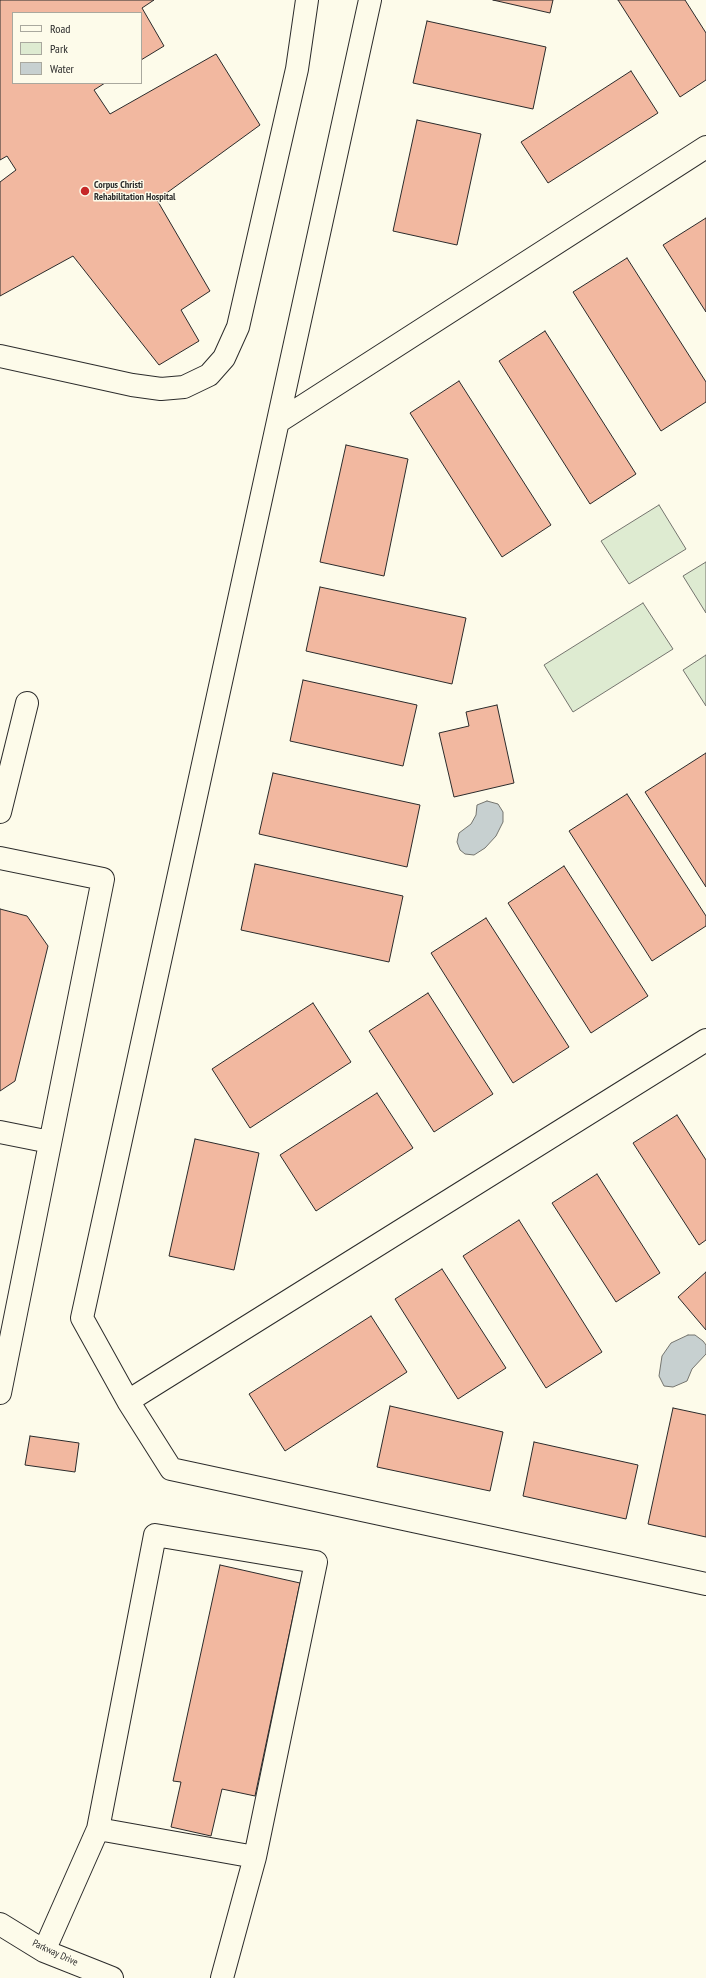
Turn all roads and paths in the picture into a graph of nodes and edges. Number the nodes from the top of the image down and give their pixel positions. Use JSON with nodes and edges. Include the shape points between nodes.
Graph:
{"nodes":[{"id":1,"x":307,"y":0,"type":"edge"},
{"id":2,"x":370,"y":0,"type":"edge"},
{"id":3,"x":706,"y":147,"type":"edge"},
{"id":4,"x":0,"y":356,"type":"edge"},
{"id":5,"x":278,"y":422,"type":"junction"},
{"id":6,"x":28,"y":702,"type":"dead end"},
{"id":7,"x":0,"y":812,"type":"edge"},
{"id":8,"x":0,"y":858,"type":"edge"},
{"id":9,"x":706,"y":1040,"type":"edge"},
{"id":10,"x":0,"y":1132,"type":"edge"},
{"id":11,"x":50,"y":1142,"type":"junction"},
{"id":12,"x":0,"y":1393,"type":"edge"},
{"id":13,"x":128,"y":1401,"type":"junction"},
{"id":14,"x":706,"y":1584,"type":"edge"},
{"id":15,"x":98,"y":1829,"type":"junction"},
{"id":16,"x":255,"y":1858,"type":"junction"},
{"id":17,"x":0,"y":1924,"type":"edge"},
{"id":18,"x":44,"y":1951,"type":"junction"},
{"id":19,"x":112,"y":1978,"type":"edge"},
{"id":20,"x":222,"y":1978,"type":"edge"}],
"edges":[{"from":1,"to":4,"type":"street","via":[[297,69],[240,320],[224,358],[209,375],[184,387],[161,389]]},
{"from":2,"to":5,"type":"street"},
{"from":3,"to":5,"type":"street"},
{"from":5,"to":13,"type":"street","via":[[82,1318]]},
{"from":6,"to":7,"type":"street"},
{"from":8,"to":11,"type":"street","via":[[103,879]]},
{"from":9,"to":13,"type":"street"},
{"from":10,"to":11,"type":"street"},
{"from":11,"to":12,"type":"street"},
{"from":13,"to":14,"type":"street","via":[[171,1469]]},
{"from":15,"to":16,"type":"street"},
{"from":15,"to":16,"type":"street","via":[[155,1535],[316,1562]]},
{"from":15,"to":18,"type":"street"},
{"from":16,"to":20,"type":"street"},
{"from":17,"to":18,"type":"street","name":"Parkway Drive"},
{"from":18,"to":19,"type":"street","name":"Parkway Drive"}]}
